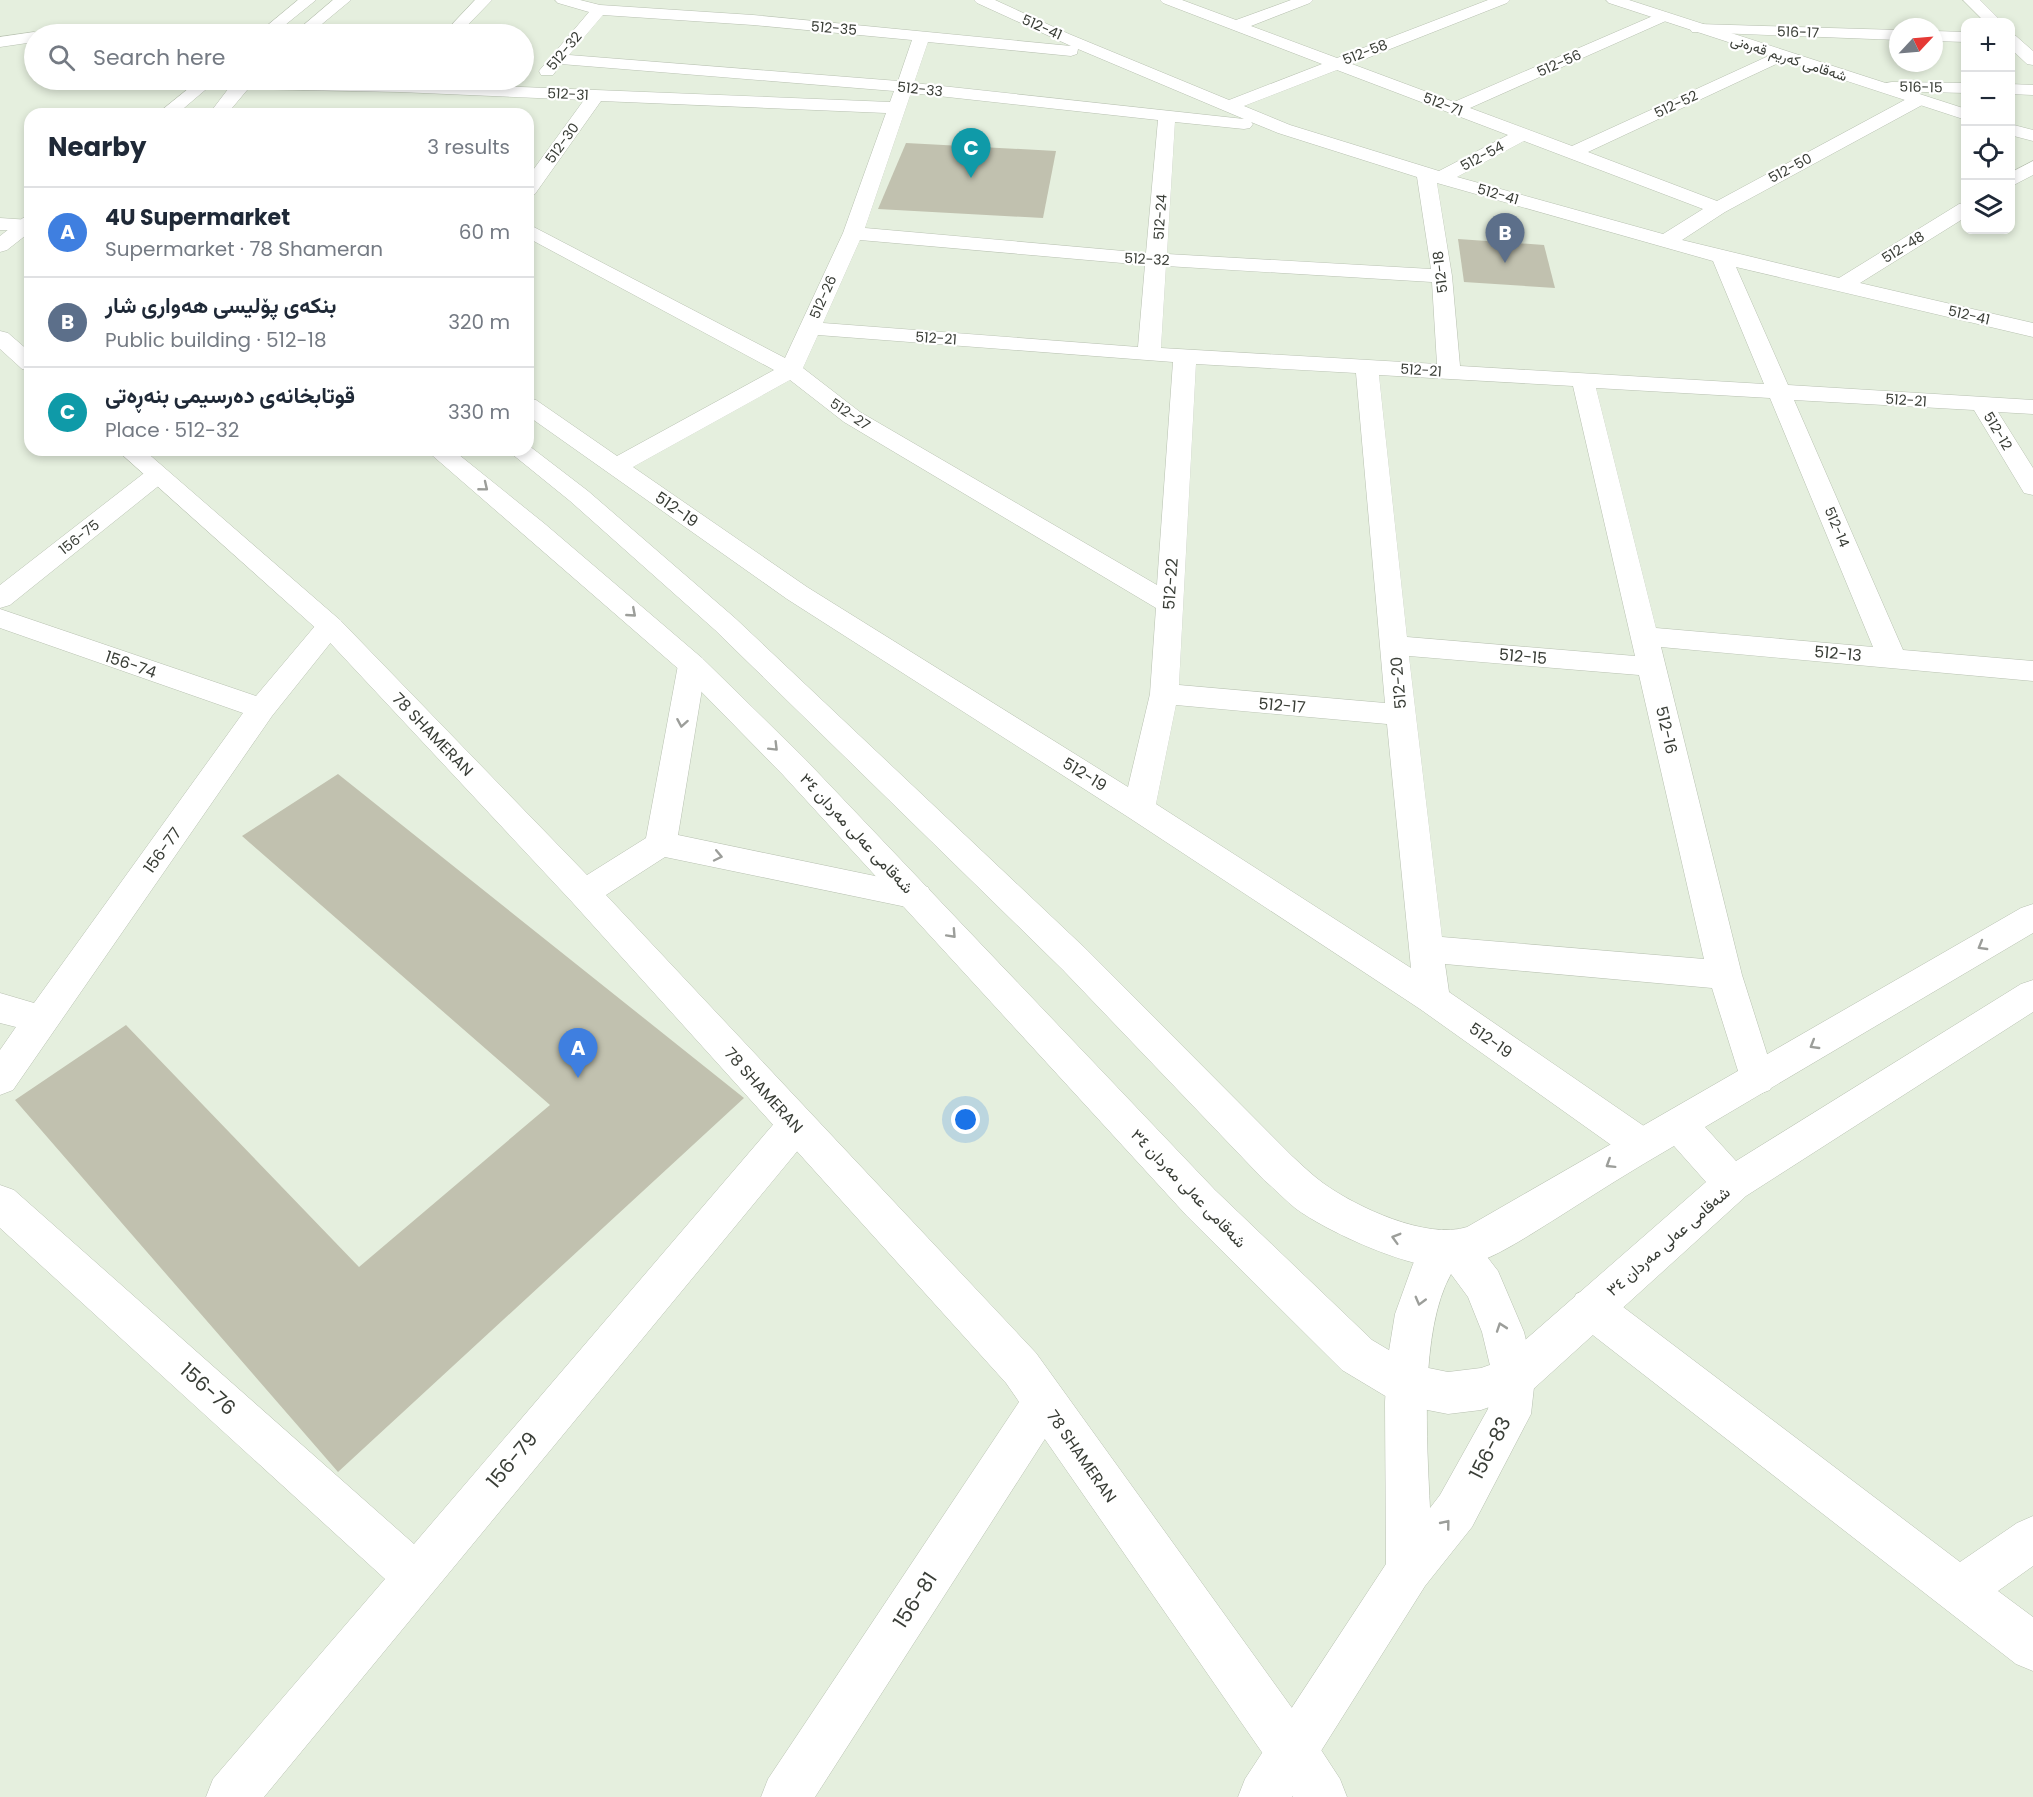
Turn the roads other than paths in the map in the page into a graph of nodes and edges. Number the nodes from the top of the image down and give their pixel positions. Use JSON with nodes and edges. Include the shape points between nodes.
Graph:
{"nodes":[{"id":1,"x":308,"y":0,"type":"edge"},
{"id":2,"x":342,"y":0,"type":"edge"},
{"id":3,"x":484,"y":0,"type":"edge"},
{"id":4,"x":563,"y":0,"type":"edge"},
{"id":5,"x":982,"y":0,"type":"edge"},
{"id":6,"x":1168,"y":0,"type":"edge"},
{"id":7,"x":1305,"y":0,"type":"edge"},
{"id":8,"x":1502,"y":0,"type":"edge"},
{"id":9,"x":1614,"y":0,"type":"edge"},
{"id":10,"x":1971,"y":0,"type":"edge"},
{"id":11,"x":764,"y":7,"type":"dead end"},
{"id":12,"x":598,"y":10,"type":"junction"},
{"id":13,"x":1662,"y":16,"type":"junction"},
{"id":14,"x":1990,"y":18,"type":"edge"},
{"id":15,"x":753,"y":20,"type":"junction"},
{"id":16,"x":278,"y":24,"type":"edge"},
{"id":17,"x":313,"y":24,"type":"edge"},
{"id":18,"x":461,"y":24,"type":"edge"},
{"id":19,"x":1236,"y":26,"type":"junction"},
{"id":20,"x":1698,"y":29,"type":"junction"},
{"id":21,"x":1889,"y":35,"type":"edge"},
{"id":22,"x":922,"y":36,"type":"junction"},
{"id":23,"x":1943,"y":36,"type":"edge"},
{"id":24,"x":1961,"y":37,"type":"edge"},
{"id":25,"x":24,"y":38,"type":"edge"},
{"id":26,"x":0,"y":42,"type":"edge"},
{"id":27,"x":2015,"y":44,"type":"edge"},
{"id":28,"x":1105,"y":54,"type":"junction"},
{"id":29,"x":1781,"y":56,"type":"junction"},
{"id":30,"x":556,"y":59,"type":"junction"},
{"id":31,"x":2033,"y":60,"type":"edge"},
{"id":32,"x":1336,"y":63,"type":"junction"},
{"id":33,"x":1876,"y":86,"type":"junction"},
{"id":34,"x":904,"y":87,"type":"junction"},
{"id":35,"x":1961,"y":88,"type":"edge"},
{"id":36,"x":534,"y":89,"type":"edge"},
{"id":37,"x":2015,"y":89,"type":"edge"},
{"id":38,"x":196,"y":90,"type":"edge"},
{"id":39,"x":238,"y":90,"type":"edge"},
{"id":40,"x":504,"y":90,"type":"edge"},
{"id":41,"x":2033,"y":90,"type":"edge"},
{"id":42,"x":532,"y":92,"type":"joint"},
{"id":43,"x":597,"y":95,"type":"junction"},
{"id":44,"x":1918,"y":100,"type":"junction"},
{"id":45,"x":1229,"y":106,"type":"junction"},
{"id":46,"x":174,"y":108,"type":"edge"},
{"id":47,"x":224,"y":108,"type":"edge"},
{"id":48,"x":896,"y":108,"type":"junction"},
{"id":49,"x":1455,"y":108,"type":"junction"},
{"id":50,"x":1961,"y":114,"type":"edge"},
{"id":51,"x":1167,"y":116,"type":"junction"},
{"id":52,"x":1284,"y":129,"type":"junction"},
{"id":53,"x":2015,"y":131,"type":"edge"},
{"id":54,"x":1523,"y":134,"type":"junction"},
{"id":55,"x":2033,"y":136,"type":"edge"},
{"id":56,"x":1572,"y":153,"type":"junction"},
{"id":57,"x":537,"y":163,"type":"edge"},
{"id":58,"x":2033,"y":167,"type":"edge"},
{"id":59,"x":1434,"y":176,"type":"junction"},
{"id":60,"x":2012,"y":180,"type":"edge"},
{"id":61,"x":1718,"y":208,"type":"junction"},
{"id":62,"x":1961,"y":211,"type":"edge"},
{"id":63,"x":0,"y":224,"type":"edge"},
{"id":64,"x":24,"y":224,"type":"edge"},
{"id":65,"x":24,"y":227,"type":"edge"},
{"id":66,"x":534,"y":233,"type":"edge"},
{"id":67,"x":852,"y":233,"type":"junction"},
{"id":68,"x":1666,"y":242,"type":"junction"},
{"id":69,"x":0,"y":246,"type":"edge"},
{"id":70,"x":1722,"y":257,"type":"junction"},
{"id":71,"x":1157,"y":260,"type":"junction"},
{"id":72,"x":1442,"y":276,"type":"junction"},
{"id":73,"x":1841,"y":286,"type":"junction"},
{"id":74,"x":809,"y":328,"type":"junction"},
{"id":75,"x":2033,"y":330,"type":"edge"},
{"id":76,"x":0,"y":338,"type":"edge"},
{"id":77,"x":1149,"y":354,"type":"junction"},
{"id":78,"x":1185,"y":356,"type":"junction"},
{"id":79,"x":24,"y":359,"type":"edge"},
{"id":80,"x":1367,"y":367,"type":"junction"},
{"id":81,"x":790,"y":370,"type":"junction"},
{"id":82,"x":1449,"y":372,"type":"junction"},
{"id":83,"x":1583,"y":380,"type":"junction"},
{"id":84,"x":1781,"y":394,"type":"junction"},
{"id":85,"x":1983,"y":405,"type":"junction"},
{"id":86,"x":2033,"y":407,"type":"edge"},
{"id":87,"x":534,"y":409,"type":"edge"},
{"id":88,"x":136,"y":456,"type":"edge"},
{"id":89,"x":445,"y":456,"type":"edge"},
{"id":90,"x":527,"y":456,"type":"edge"},
{"id":91,"x":616,"y":466,"type":"junction"},
{"id":92,"x":157,"y":475,"type":"junction"},
{"id":93,"x":2033,"y":488,"type":"edge"},
{"id":94,"x":0,"y":599,"type":"edge"},
{"id":95,"x":1169,"y":604,"type":"junction"},
{"id":96,"x":0,"y":618,"type":"edge"},
{"id":97,"x":330,"y":626,"type":"junction"},
{"id":98,"x":1644,"y":636,"type":"junction"},
{"id":99,"x":1394,"y":645,"type":"junction"},
{"id":100,"x":1892,"y":658,"type":"junction"},
{"id":101,"x":693,"y":665,"type":"junction"},
{"id":102,"x":1652,"y":667,"type":"junction"},
{"id":103,"x":2033,"y":671,"type":"edge"},
{"id":104,"x":1164,"y":694,"type":"junction"},
{"id":105,"x":262,"y":710,"type":"junction"},
{"id":106,"x":1401,"y":715,"type":"junction"},
{"id":107,"x":1139,"y":809,"type":"junction"},
{"id":108,"x":661,"y":844,"type":"junction"},
{"id":109,"x":584,"y":893,"type":"junction"},
{"id":110,"x":916,"y":896,"type":"junction"},
{"id":111,"x":2033,"y":917,"type":"edge"},
{"id":112,"x":1428,"y":949,"type":"junction"},
{"id":113,"x":1725,"y":975,"type":"junction"},
{"id":114,"x":2033,"y":994,"type":"edge"},
{"id":115,"x":1432,"y":999,"type":"junction"},
{"id":116,"x":0,"y":1008,"type":"edge"},
{"id":117,"x":41,"y":1020,"type":"junction"},
{"id":118,"x":0,"y":1079,"type":"edge"},
{"id":119,"x":1757,"y":1079,"type":"junction"},
{"id":120,"x":1678,"y":1124,"type":"junction"},
{"id":121,"x":796,"y":1125,"type":"junction"},
{"id":122,"x":1641,"y":1145,"type":"junction"},
{"id":123,"x":1732,"y":1184,"type":"junction"},
{"id":124,"x":0,"y":1203,"type":"edge"},
{"id":125,"x":1451,"y":1249,"type":"junction"},
{"id":126,"x":1591,"y":1308,"type":"junction"},
{"id":127,"x":1514,"y":1378,"type":"junction"},
{"id":128,"x":1407,"y":1385,"type":"junction"},
{"id":129,"x":1044,"y":1402,"type":"junction"},
{"id":130,"x":2033,"y":1539,"type":"edge"},
{"id":131,"x":1409,"y":1570,"type":"junction"},
{"id":132,"x":415,"y":1575,"type":"junction"},
{"id":133,"x":1960,"y":1590,"type":"junction"},
{"id":134,"x":2033,"y":1647,"type":"edge"},
{"id":135,"x":1292,"y":1751,"type":"junction"},
{"id":136,"x":231,"y":1797,"type":"edge"},
{"id":137,"x":786,"y":1797,"type":"edge"},
{"id":138,"x":1263,"y":1797,"type":"edge"},
{"id":139,"x":1322,"y":1797,"type":"edge"}],
"edges":[{"from":1,"to":16,"type":"street"},
{"from":2,"to":17,"type":"street"},
{"from":3,"to":18,"type":"street"},
{"from":4,"to":12,"type":"street","name":"512-35"},
{"from":5,"to":28,"type":"street","name":"512-41"},
{"from":6,"to":19,"type":"street","name":"512-71"},
{"from":7,"to":19,"type":"street"},
{"from":8,"to":32,"type":"street","name":"512-58"},
{"from":9,"to":13,"type":"street","name":"شەقامی کەریم قەرەنی"},
{"from":10,"to":14,"type":"street"},
{"from":11,"to":15,"type":"street"},
{"from":12,"to":15,"type":"street","name":"512-35"},
{"from":12,"to":30,"type":"street","name":"512-32"},
{"from":13,"to":20,"type":"street","name":"شەقامی کەریم قەرەنی"},
{"from":13,"to":49,"type":"street","name":"512-56"},
{"from":15,"to":22,"type":"street","name":"512-35"},
{"from":19,"to":32,"type":"street","name":"512-71"},
{"from":20,"to":21,"type":"street","name":"516-17"},
{"from":20,"to":29,"type":"street","name":"شەقامی کەریم قەرەنی"},
{"from":22,"to":28,"type":"street","name":"512-35"},
{"from":22,"to":34,"type":"street","name":"512-26"},
{"from":23,"to":24,"type":"street"},
{"from":25,"to":26,"type":"street"},
{"from":27,"to":31,"type":"street"},
{"from":28,"to":45,"type":"street","name":"512-41"},
{"from":29,"to":33,"type":"street","name":"شەقامی کەریم قەرەنی"},
{"from":29,"to":56,"type":"street","name":"512-52"},
{"from":30,"to":34,"type":"street","name":"512-33"},
{"from":30,"to":36,"type":"street","name":"512-32"},
{"from":32,"to":45,"type":"street","name":"512-58"},
{"from":32,"to":49,"type":"street","name":"512-71"},
{"from":33,"to":35,"type":"street","name":"516-15"},
{"from":33,"to":44,"type":"street","name":"شەقامی کەریم قەرەنی"},
{"from":34,"to":48,"type":"street","name":"512-26"},
{"from":34,"to":51,"type":"street","name":"512-33"},
{"from":37,"to":41,"type":"street"},
{"from":38,"to":46,"type":"street"},
{"from":39,"to":47,"type":"street"},
{"from":40,"to":42,"type":"street","name":"512-31"},
{"from":42,"to":43,"type":"street","name":"512-31"},
{"from":43,"to":48,"type":"street","name":"512-31"},
{"from":43,"to":57,"type":"street","name":"512-30"},
{"from":44,"to":50,"type":"street","name":"شەقامی کەریم قەرەنی"},
{"from":44,"to":61,"type":"street","name":"512-50"},
{"from":45,"to":52,"type":"street","name":"512-41"},
{"from":48,"to":67,"type":"street","name":"512-26"},
{"from":49,"to":54,"type":"street","name":"512-71"},
{"from":51,"to":52,"type":"street","name":"512-33"},
{"from":51,"to":71,"type":"street","name":"512-24"},
{"from":52,"to":59,"type":"street","name":"512-41"},
{"from":53,"to":55,"type":"street"},
{"from":54,"to":56,"type":"street","name":"512-71"},
{"from":54,"to":59,"type":"street","name":"512-54"},
{"from":56,"to":61,"type":"street","name":"512-71"},
{"from":58,"to":60,"type":"street"},
{"from":59,"to":68,"type":"street","name":"512-41"},
{"from":59,"to":72,"type":"street","name":"512-18"},
{"from":61,"to":68,"type":"street","name":"512-50"},
{"from":62,"to":73,"type":"street","name":"512-48"},
{"from":63,"to":64,"type":"street"},
{"from":65,"to":69,"type":"street"},
{"from":66,"to":81,"type":"street","name":"512-27"},
{"from":67,"to":71,"type":"street","name":"512-32"},
{"from":67,"to":74,"type":"street","name":"512-26"},
{"from":68,"to":70,"type":"street","name":"512-41"},
{"from":70,"to":73,"type":"street","name":"512-41"},
{"from":70,"to":84,"type":"street","name":"512-14"},
{"from":71,"to":72,"type":"street","name":"512-32"},
{"from":71,"to":77,"type":"street","name":"512-24"},
{"from":72,"to":82,"type":"street","name":"512-18"},
{"from":73,"to":75,"type":"street","name":"512-41"},
{"from":74,"to":77,"type":"street","name":"512-21"},
{"from":74,"to":81,"type":"street","name":"512-26"},
{"from":76,"to":79,"type":"street"},
{"from":77,"to":78,"type":"street","name":"512-21"},
{"from":78,"to":80,"type":"street","name":"512-21"},
{"from":78,"to":95,"type":"street","name":"512-22"},
{"from":80,"to":82,"type":"street","name":"512-21"},
{"from":80,"to":99,"type":"street","name":"512-20"},
{"from":81,"to":91,"type":"street"},
{"from":81,"to":95,"type":"street","name":"512-27","via":[[852,417]]},
{"from":82,"to":83,"type":"street","name":"512-21"},
{"from":83,"to":84,"type":"street","name":"512-21"},
{"from":83,"to":98,"type":"street","name":"512-16"},
{"from":84,"to":85,"type":"street","name":"512-21"},
{"from":84,"to":100,"type":"street","name":"512-14"},
{"from":85,"to":86,"type":"street","name":"512-21"},
{"from":85,"to":93,"type":"street","name":"512-12"},
{"from":87,"to":91,"type":"street","name":"512-19"},
{"from":88,"to":92,"type":"street","name":"78 SHAMERAN"},
{"from":89,"to":101,"type":"street","name":"شەقامی عەلی مەردان ٣٤","one_way":true},
{"from":125,"to":90,"type":"street","one_way":true,"via":[[1371,1229],[1310,1196],[1067,952],[725,624],[579,496]]},
{"from":91,"to":107,"type":"street","name":"512-19","via":[[797,593]]},
{"from":92,"to":94,"type":"street","name":"156-75"},
{"from":92,"to":97,"type":"street","name":"78 SHAMERAN"},
{"from":95,"to":104,"type":"street","name":"512-22"},
{"from":96,"to":105,"type":"street","name":"156-74"},
{"from":97,"to":105,"type":"street","name":"156-77"},
{"from":97,"to":109,"type":"street","name":"78 SHAMERAN"},
{"from":98,"to":100,"type":"street","name":"512-13"},
{"from":98,"to":102,"type":"street","name":"512-16"},
{"from":99,"to":102,"type":"street","name":"512-15"},
{"from":99,"to":106,"type":"street","name":"512-20"},
{"from":100,"to":103,"type":"street","name":"512-13"},
{"from":101,"to":108,"type":"street","one_way":true},
{"from":101,"to":110,"type":"street","name":"شەقامی عەلی مەردان ٣٤","one_way":true},
{"from":102,"to":113,"type":"street","name":"512-16"},
{"from":104,"to":106,"type":"street","name":"512-17"},
{"from":104,"to":107,"type":"street","name":"512-22"},
{"from":105,"to":117,"type":"street","name":"156-77"},
{"from":106,"to":112,"type":"street","name":"512-20"},
{"from":107,"to":115,"type":"street","name":"512-19"},
{"from":108,"to":109,"type":"street"},
{"from":108,"to":110,"type":"street","one_way":true},
{"from":109,"to":121,"type":"street","name":"78 SHAMERAN"},
{"from":110,"to":128,"type":"street","name":"شەقامی عەلی مەردان ٣٤","one_way":true,"via":[[1201,1203],[1286,1288],[1357,1355]]},
{"from":111,"to":119,"type":"street","one_way":true},
{"from":112,"to":113,"type":"street"},
{"from":112,"to":115,"type":"street","name":"512-20"},
{"from":113,"to":119,"type":"street","name":"512-16"},
{"from":114,"to":123,"type":"street","name":"شەقامی عەلی مەردان ٣٤"},
{"from":115,"to":122,"type":"street","name":"512-19"},
{"from":116,"to":117,"type":"street"},
{"from":117,"to":118,"type":"street","name":"156-77"},
{"from":119,"to":120,"type":"street"},
{"from":120,"to":122,"type":"street"},
{"from":120,"to":123,"type":"street"},
{"from":121,"to":129,"type":"street","name":"78 SHAMERAN","via":[[1021,1368]]},
{"from":121,"to":132,"type":"street","name":"156-79"},
{"from":122,"to":125,"type":"street","one_way":true,"via":[[1517,1221],[1476,1243]]},
{"from":123,"to":126,"type":"street","name":"شەقامی عەلی مەردان ٣٤"},
{"from":124,"to":132,"type":"street","name":"156-76"},
{"from":127,"to":125,"type":"street","name":"156-83","one_way":true,"via":[[1503,1332],[1484,1284]]},
{"from":125,"to":128,"type":"street","one_way":true,"via":[[1434,1262],[1425,1283],[1414,1320]]},
{"from":126,"to":127,"type":"street","name":"شەقامی عەلی مەردان ٣٤"},
{"from":126,"to":133,"type":"street"},
{"from":127,"to":128,"type":"street","name":"شەقامی عەلی مەردان ٣٤","via":[[1448,1394]]},
{"from":131,"to":127,"type":"street","name":"156-83","one_way":true,"via":[[1456,1511],[1488,1455],[1509,1414]]},
{"from":128,"to":131,"type":"street"},
{"from":129,"to":135,"type":"street","name":"78 SHAMERAN"},
{"from":129,"to":137,"type":"street","name":"156-81"},
{"from":130,"to":133,"type":"street"},
{"from":131,"to":135,"type":"street","name":"156-83"},
{"from":132,"to":136,"type":"street","name":"156-79"},
{"from":133,"to":134,"type":"street"},
{"from":135,"to":138,"type":"street","name":"156-83"},
{"from":135,"to":139,"type":"street","name":"78 SHAMERAN"}]}
